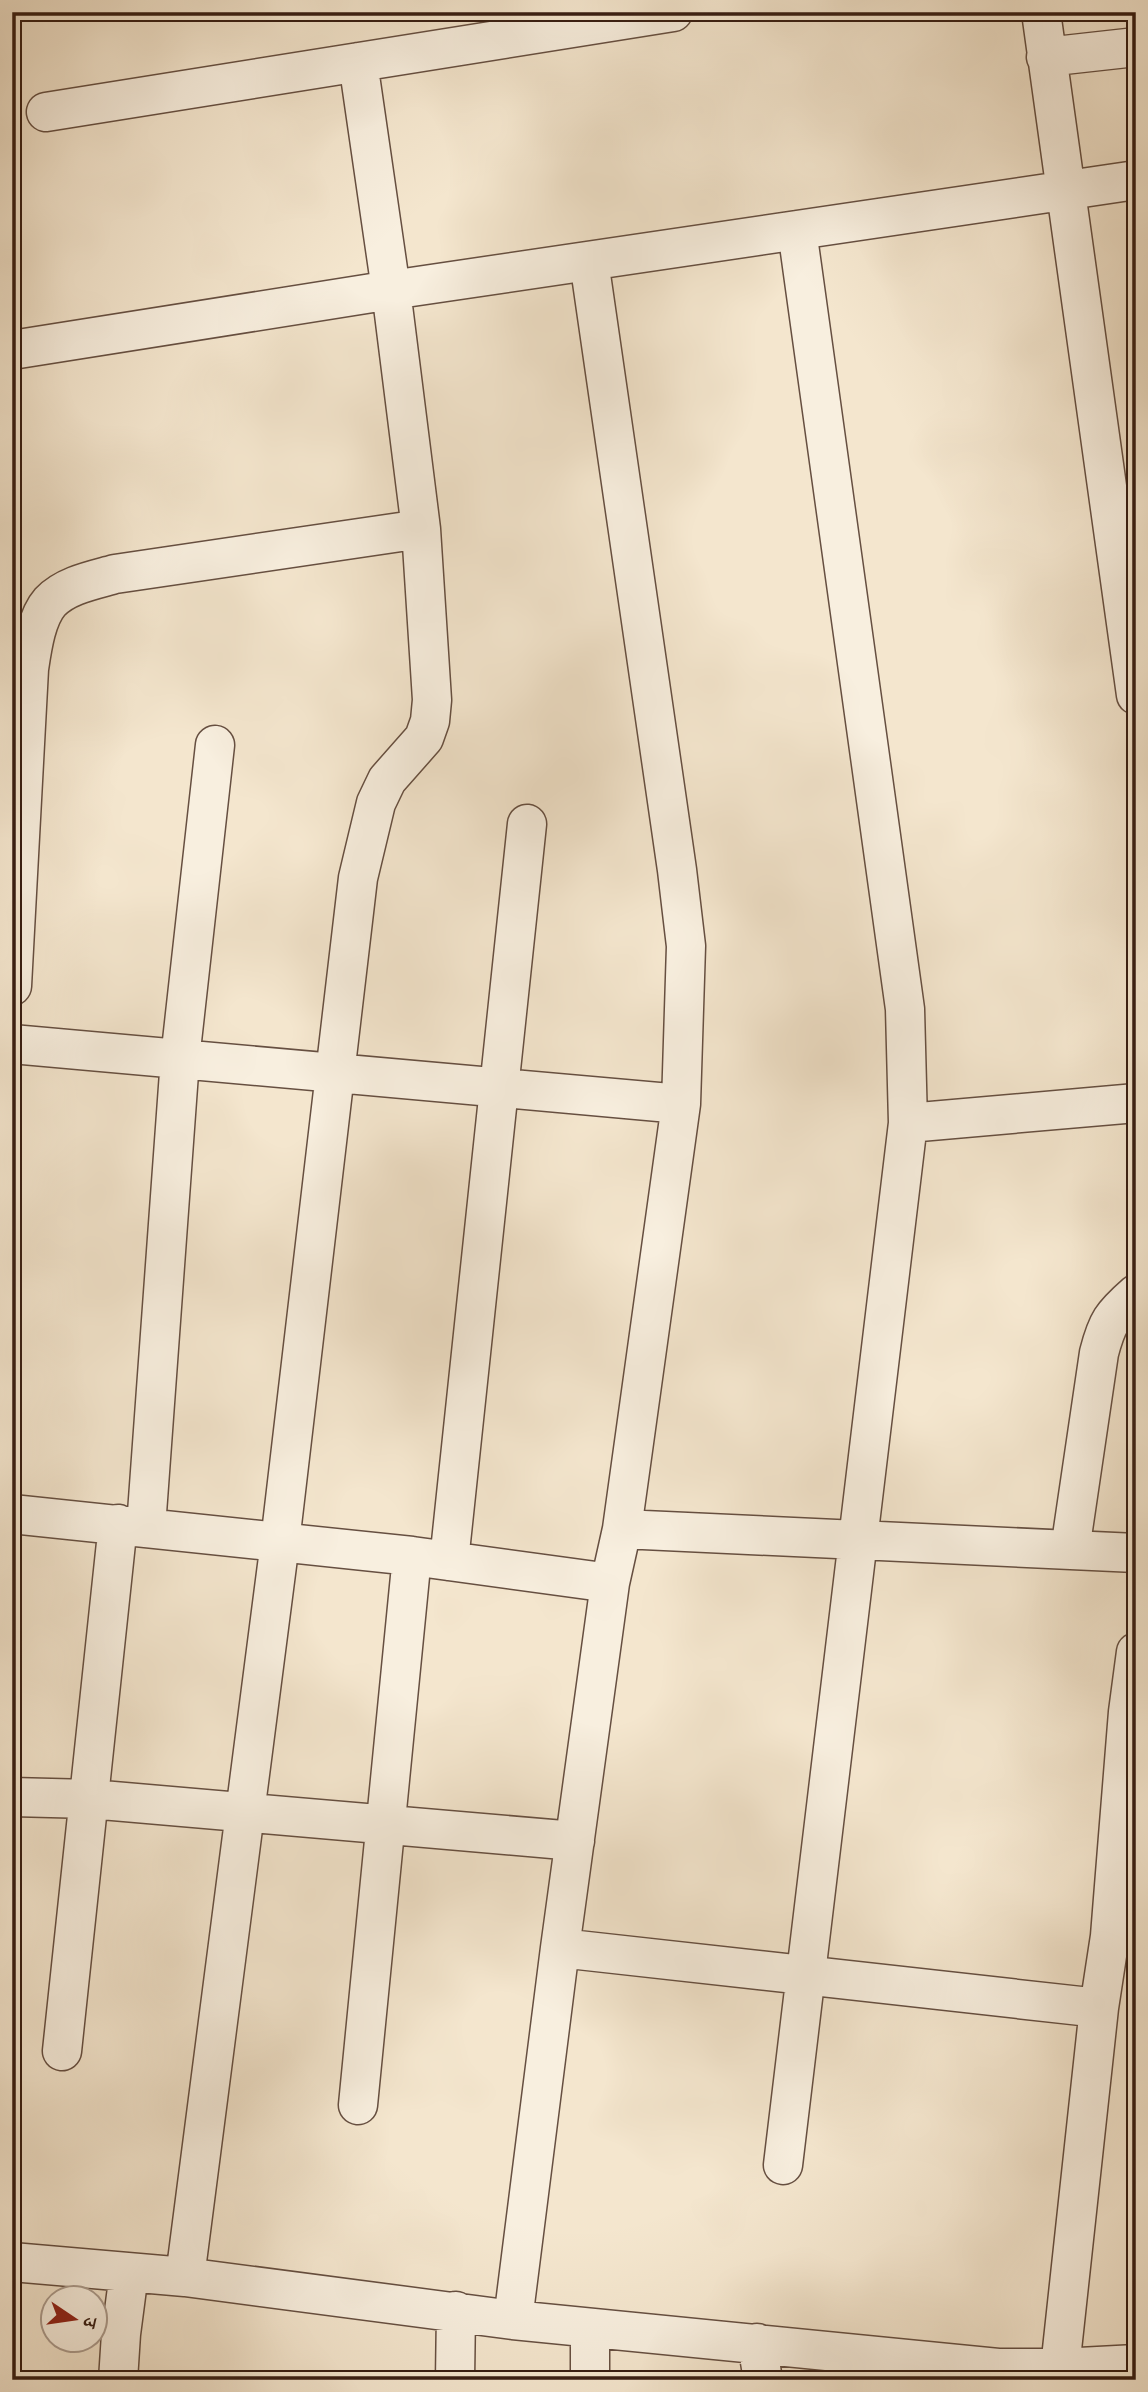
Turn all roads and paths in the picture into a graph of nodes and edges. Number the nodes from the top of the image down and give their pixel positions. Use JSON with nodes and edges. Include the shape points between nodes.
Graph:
{"nodes":[{"id":1,"x":673,"y":12,"type":"edge"},
{"id":2,"x":1041,"y":12,"type":"edge"},
{"id":3,"x":520,"y":24,"type":"edge"},
{"id":4,"x":1136,"y":47,"type":"edge"},
{"id":5,"x":1046,"y":57,"type":"junction"},
{"id":6,"x":358,"y":62,"type":"junction"},
{"id":7,"x":46,"y":112,"type":"dead end"},
{"id":8,"x":1136,"y":180,"type":"edge"},
{"id":9,"x":1065,"y":191,"type":"junction"},
{"id":10,"x":797,"y":230,"type":"junction"},
{"id":11,"x":589,"y":261,"type":"junction"},
{"id":12,"x":391,"y":290,"type":"junction"},
{"id":13,"x":12,"y":350,"type":"edge"},
{"id":14,"x":421,"y":529,"type":"junction"},
{"id":15,"x":1136,"y":695,"type":"edge"},
{"id":16,"x":215,"y":745,"type":"dead end"},
{"id":17,"x":18,"y":802,"type":"edge"},
{"id":18,"x":527,"y":824,"type":"dead end"},
{"id":19,"x":12,"y":986,"type":"edge"},
{"id":20,"x":12,"y":1044,"type":"edge"},
{"id":21,"x":180,"y":1059,"type":"junction"},
{"id":22,"x":335,"y":1072,"type":"junction"},
{"id":23,"x":499,"y":1088,"type":"junction"},
{"id":24,"x":1136,"y":1103,"type":"edge"},
{"id":25,"x":681,"y":1104,"type":"junction"},
{"id":26,"x":908,"y":1124,"type":"junction"},
{"id":27,"x":1136,"y":1294,"type":"edge"},
{"id":28,"x":12,"y":1514,"type":"edge"},
{"id":29,"x":132,"y":1526,"type":"junction"},
{"id":30,"x":622,"y":1529,"type":"junction"},
{"id":31,"x":857,"y":1540,"type":"junction"},
{"id":32,"x":280,"y":1542,"type":"junction"},
{"id":33,"x":1070,"y":1550,"type":"junction"},
{"id":34,"x":1136,"y":1553,"type":"edge"},
{"id":35,"x":430,"y":1559,"type":"junction"},
{"id":36,"x":610,"y":1583,"type":"junction"},
{"id":37,"x":1136,"y":1652,"type":"edge"},
{"id":38,"x":1132,"y":1713,"type":"edge"},
{"id":39,"x":12,"y":1797,"type":"edge"},
{"id":40,"x":90,"y":1799,"type":"junction"},
{"id":41,"x":245,"y":1813,"type":"junction"},
{"id":42,"x":386,"y":1824,"type":"junction"},
{"id":43,"x":575,"y":1841,"type":"junction"},
{"id":44,"x":1123,"y":1937,"type":"edge"},
{"id":45,"x":560,"y":1948,"type":"junction"},
{"id":46,"x":806,"y":1975,"type":"junction"},
{"id":47,"x":1099,"y":2008,"type":"junction"},
{"id":48,"x":62,"y":2051,"type":"dead end"},
{"id":49,"x":358,"y":2105,"type":"dead end"},
{"id":50,"x":783,"y":2165,"type":"dead end"},
{"id":51,"x":12,"y":2262,"type":"edge"},
{"id":52,"x":129,"y":2273,"type":"junction"},
{"id":53,"x":185,"y":2277,"type":"junction"},
{"id":54,"x":457,"y":2311,"type":"junction"},
{"id":55,"x":513,"y":2320,"type":"junction"},
{"id":56,"x":590,"y":2328,"type":"junction"},
{"id":57,"x":757,"y":2343,"type":"junction"},
{"id":58,"x":1136,"y":2364,"type":"edge"},
{"id":59,"x":1060,"y":2368,"type":"junction"},
{"id":60,"x":999,"y":2374,"type":"edge"},
{"id":61,"x":118,"y":2380,"type":"edge"},
{"id":62,"x":455,"y":2380,"type":"edge"},
{"id":63,"x":590,"y":2380,"type":"edge"},
{"id":64,"x":762,"y":2380,"type":"edge"}],
"edges":[{"from":1,"to":3,"type":"street"},
{"from":2,"to":5,"type":"street"},
{"from":3,"to":6,"type":"street"},
{"from":4,"to":5,"type":"street"},
{"from":5,"to":9,"type":"street"},
{"from":6,"to":7,"type":"street"},
{"from":6,"to":12,"type":"street"},
{"from":8,"to":9,"type":"street"},
{"from":9,"to":10,"type":"street"},
{"from":9,"to":15,"type":"street"},
{"from":10,"to":11,"type":"street"},
{"from":10,"to":26,"type":"street","via":[[905,1009]]},
{"from":11,"to":12,"type":"street"},
{"from":11,"to":25,"type":"street","via":[[685,946]]},
{"from":12,"to":13,"type":"street"},
{"from":12,"to":14,"type":"street"},
{"from":14,"to":17,"type":"street","via":[[115,574],[75,586],[50,602],[36,632],[29,669]]},
{"from":14,"to":22,"type":"street","via":[[430,721],[424,738],[387,780],[367,833]]},
{"from":16,"to":21,"type":"street"},
{"from":17,"to":19,"type":"street"},
{"from":18,"to":23,"type":"street"},
{"from":20,"to":21,"type":"street"},
{"from":21,"to":22,"type":"street"},
{"from":21,"to":29,"type":"street"},
{"from":22,"to":23,"type":"street"},
{"from":22,"to":32,"type":"street"},
{"from":23,"to":25,"type":"street"},
{"from":23,"to":35,"type":"street"},
{"from":24,"to":26,"type":"street"},
{"from":25,"to":30,"type":"street"},
{"from":26,"to":31,"type":"street"},
{"from":27,"to":33,"type":"street","via":[[1114,1314],[1099,1353]]},
{"from":28,"to":29,"type":"street"},
{"from":29,"to":32,"type":"street"},
{"from":29,"to":40,"type":"street"},
{"from":30,"to":31,"type":"street"},
{"from":30,"to":36,"type":"street"},
{"from":31,"to":33,"type":"street"},
{"from":31,"to":46,"type":"street"},
{"from":32,"to":35,"type":"street"},
{"from":32,"to":41,"type":"street"},
{"from":33,"to":34,"type":"street"},
{"from":35,"to":36,"type":"street"},
{"from":35,"to":42,"type":"street"},
{"from":36,"to":43,"type":"street"},
{"from":37,"to":38,"type":"street"},
{"from":38,"to":44,"type":"street"},
{"from":39,"to":40,"type":"street"},
{"from":40,"to":41,"type":"street"},
{"from":40,"to":48,"type":"street"},
{"from":41,"to":42,"type":"street"},
{"from":41,"to":53,"type":"street"},
{"from":42,"to":43,"type":"street"},
{"from":42,"to":49,"type":"street"},
{"from":43,"to":45,"type":"street"},
{"from":44,"to":47,"type":"street"},
{"from":45,"to":46,"type":"street"},
{"from":45,"to":55,"type":"street"},
{"from":46,"to":47,"type":"street"},
{"from":46,"to":50,"type":"street"},
{"from":47,"to":59,"type":"street"},
{"from":51,"to":52,"type":"street"},
{"from":52,"to":53,"type":"street"},
{"from":52,"to":61,"type":"street"},
{"from":53,"to":54,"type":"street"},
{"from":54,"to":55,"type":"street"},
{"from":54,"to":62,"type":"street"},
{"from":55,"to":56,"type":"street"},
{"from":56,"to":57,"type":"street"},
{"from":56,"to":63,"type":"street"},
{"from":57,"to":60,"type":"street"},
{"from":57,"to":64,"type":"street"},
{"from":58,"to":59,"type":"street"},
{"from":59,"to":60,"type":"street"}]}
